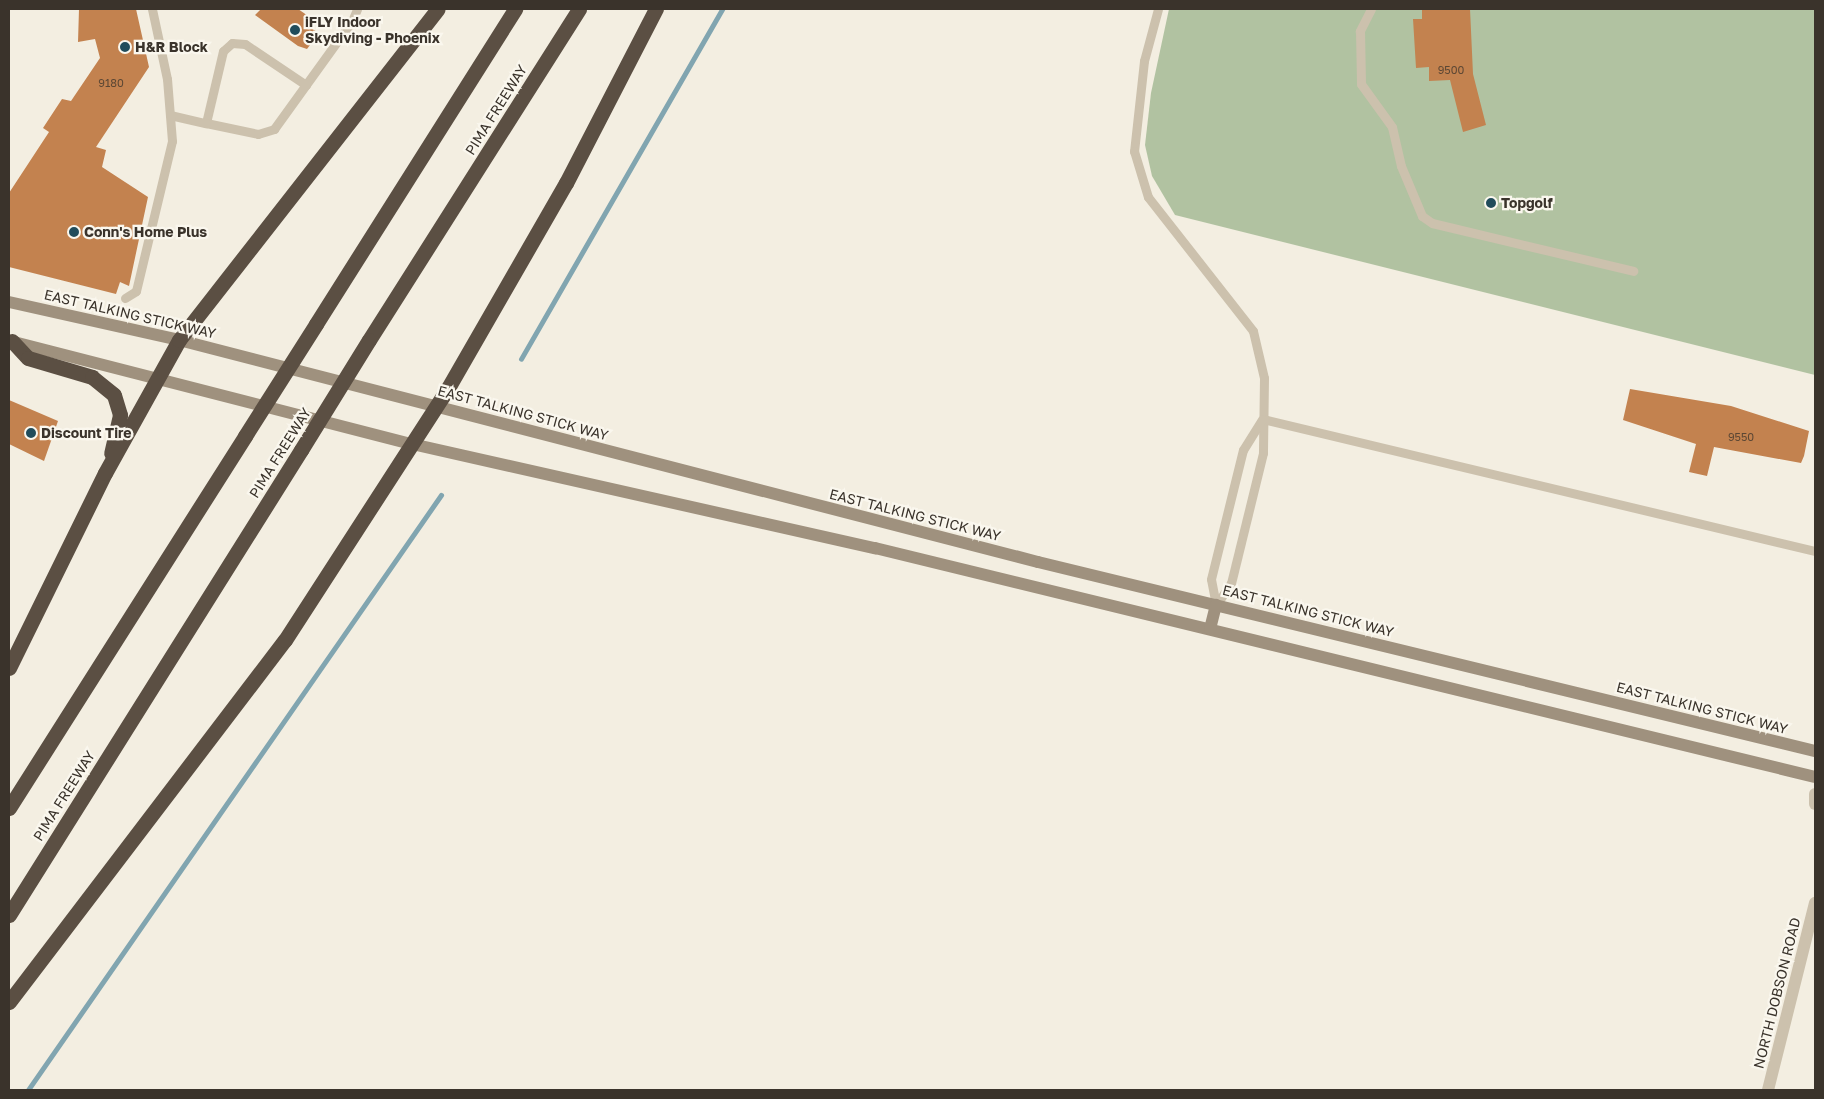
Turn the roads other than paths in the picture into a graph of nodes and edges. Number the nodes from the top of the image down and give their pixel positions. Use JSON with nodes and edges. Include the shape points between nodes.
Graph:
{"nodes":[{"id":1,"x":152,"y":9,"type":"edge"},
{"id":2,"x":358,"y":9,"type":"edge"},
{"id":3,"x":438,"y":9,"type":"edge"},
{"id":4,"x":515,"y":9,"type":"edge"},
{"id":5,"x":579,"y":9,"type":"edge"},
{"id":6,"x":656,"y":9,"type":"edge"},
{"id":7,"x":1158,"y":9,"type":"edge"},
{"id":8,"x":1371,"y":9,"type":"edge"},
{"id":9,"x":306,"y":85,"type":"junction"},
{"id":10,"x":170,"y":115,"type":"junction"},
{"id":11,"x":206,"y":123,"type":"junction"},
{"id":12,"x":1633,"y":271,"type":"dead end"},
{"id":13,"x":125,"y":298,"type":"dead end"},
{"id":14,"x":9,"y":302,"type":"edge"},
{"id":15,"x":179,"y":340,"type":"junction"},
{"id":16,"x":10,"y":341,"type":"edge"},
{"id":17,"x":156,"y":381,"type":"junction"},
{"id":18,"x":436,"y":405,"type":"junction"},
{"id":19,"x":1263,"y":419,"type":"junction"},
{"id":20,"x":412,"y":444,"type":"junction"},
{"id":21,"x":105,"y":473,"type":"junction"},
{"id":22,"x":1815,"y":551,"type":"edge"},
{"id":23,"x":1216,"y":605,"type":"junction"},
{"id":24,"x":1210,"y":629,"type":"junction"},
{"id":25,"x":9,"y":668,"type":"edge"},
{"id":26,"x":1815,"y":751,"type":"edge"},
{"id":27,"x":1815,"y":777,"type":"edge"},
{"id":28,"x":1815,"y":794,"type":"edge"},
{"id":29,"x":1815,"y":804,"type":"edge"},
{"id":30,"x":9,"y":808,"type":"edge"},
{"id":31,"x":1815,"y":903,"type":"edge"},
{"id":32,"x":9,"y":915,"type":"edge"},
{"id":33,"x":9,"y":1002,"type":"edge"},
{"id":34,"x":1768,"y":1090,"type":"edge"}],
"edges":[{"from":1,"to":10,"type":"lane"},
{"from":2,"to":9,"type":"lane"},
{"from":3,"to":15,"type":"highway"},
{"from":4,"to":30,"type":"highway","bridge":true},
{"from":5,"to":32,"type":"highway","name":"PIMA FREEWAY","bridge":true},
{"from":6,"to":18,"type":"highway","via":[[566,182]]},
{"from":7,"to":19,"type":"lane","via":[[1144,61],[1134,151],[1148,197],[1253,331],[1264,378]]},
{"from":8,"to":12,"type":"lane","via":[[1360,31],[1361,84],[1392,127],[1401,166],[1422,216],[1432,223]]},
{"from":9,"to":11,"type":"lane","via":[[274,129],[258,134]]},
{"from":9,"to":11,"type":"lane","via":[[245,44],[232,42],[223,51]]},
{"from":10,"to":11,"type":"lane"},
{"from":10,"to":13,"type":"lane","via":[[172,141],[136,291]]},
{"from":14,"to":15,"type":"street","name":"EAST TALKING STICK WAY"},
{"from":15,"to":17,"type":"highway"},
{"from":15,"to":18,"type":"street","name":"EAST TALKING STICK WAY"},
{"from":16,"to":17,"type":"street"},
{"from":16,"to":21,"type":"highway","via":[[28,358],[92,378],[114,396],[120,422]]},
{"from":17,"to":20,"type":"street"},
{"from":17,"to":21,"type":"highway"},
{"from":18,"to":20,"type":"highway"},
{"from":18,"to":23,"type":"street","name":"EAST TALKING STICK WAY"},
{"from":19,"to":22,"type":"lane"},
{"from":19,"to":23,"type":"lane","via":[[1263,453],[1231,583]]},
{"from":19,"to":23,"type":"lane","via":[[1243,450],[1211,579]]},
{"from":20,"to":24,"type":"street"},
{"from":20,"to":33,"type":"highway","via":[[276,652]]},
{"from":21,"to":25,"type":"highway"},
{"from":23,"to":24,"type":"street"},
{"from":23,"to":26,"type":"street","name":"EAST TALKING STICK WAY"},
{"from":24,"to":27,"type":"street"},
{"from":28,"to":29,"type":"street"},
{"from":31,"to":34,"type":"street","name":"NORTH DOBSON ROAD"}]}
